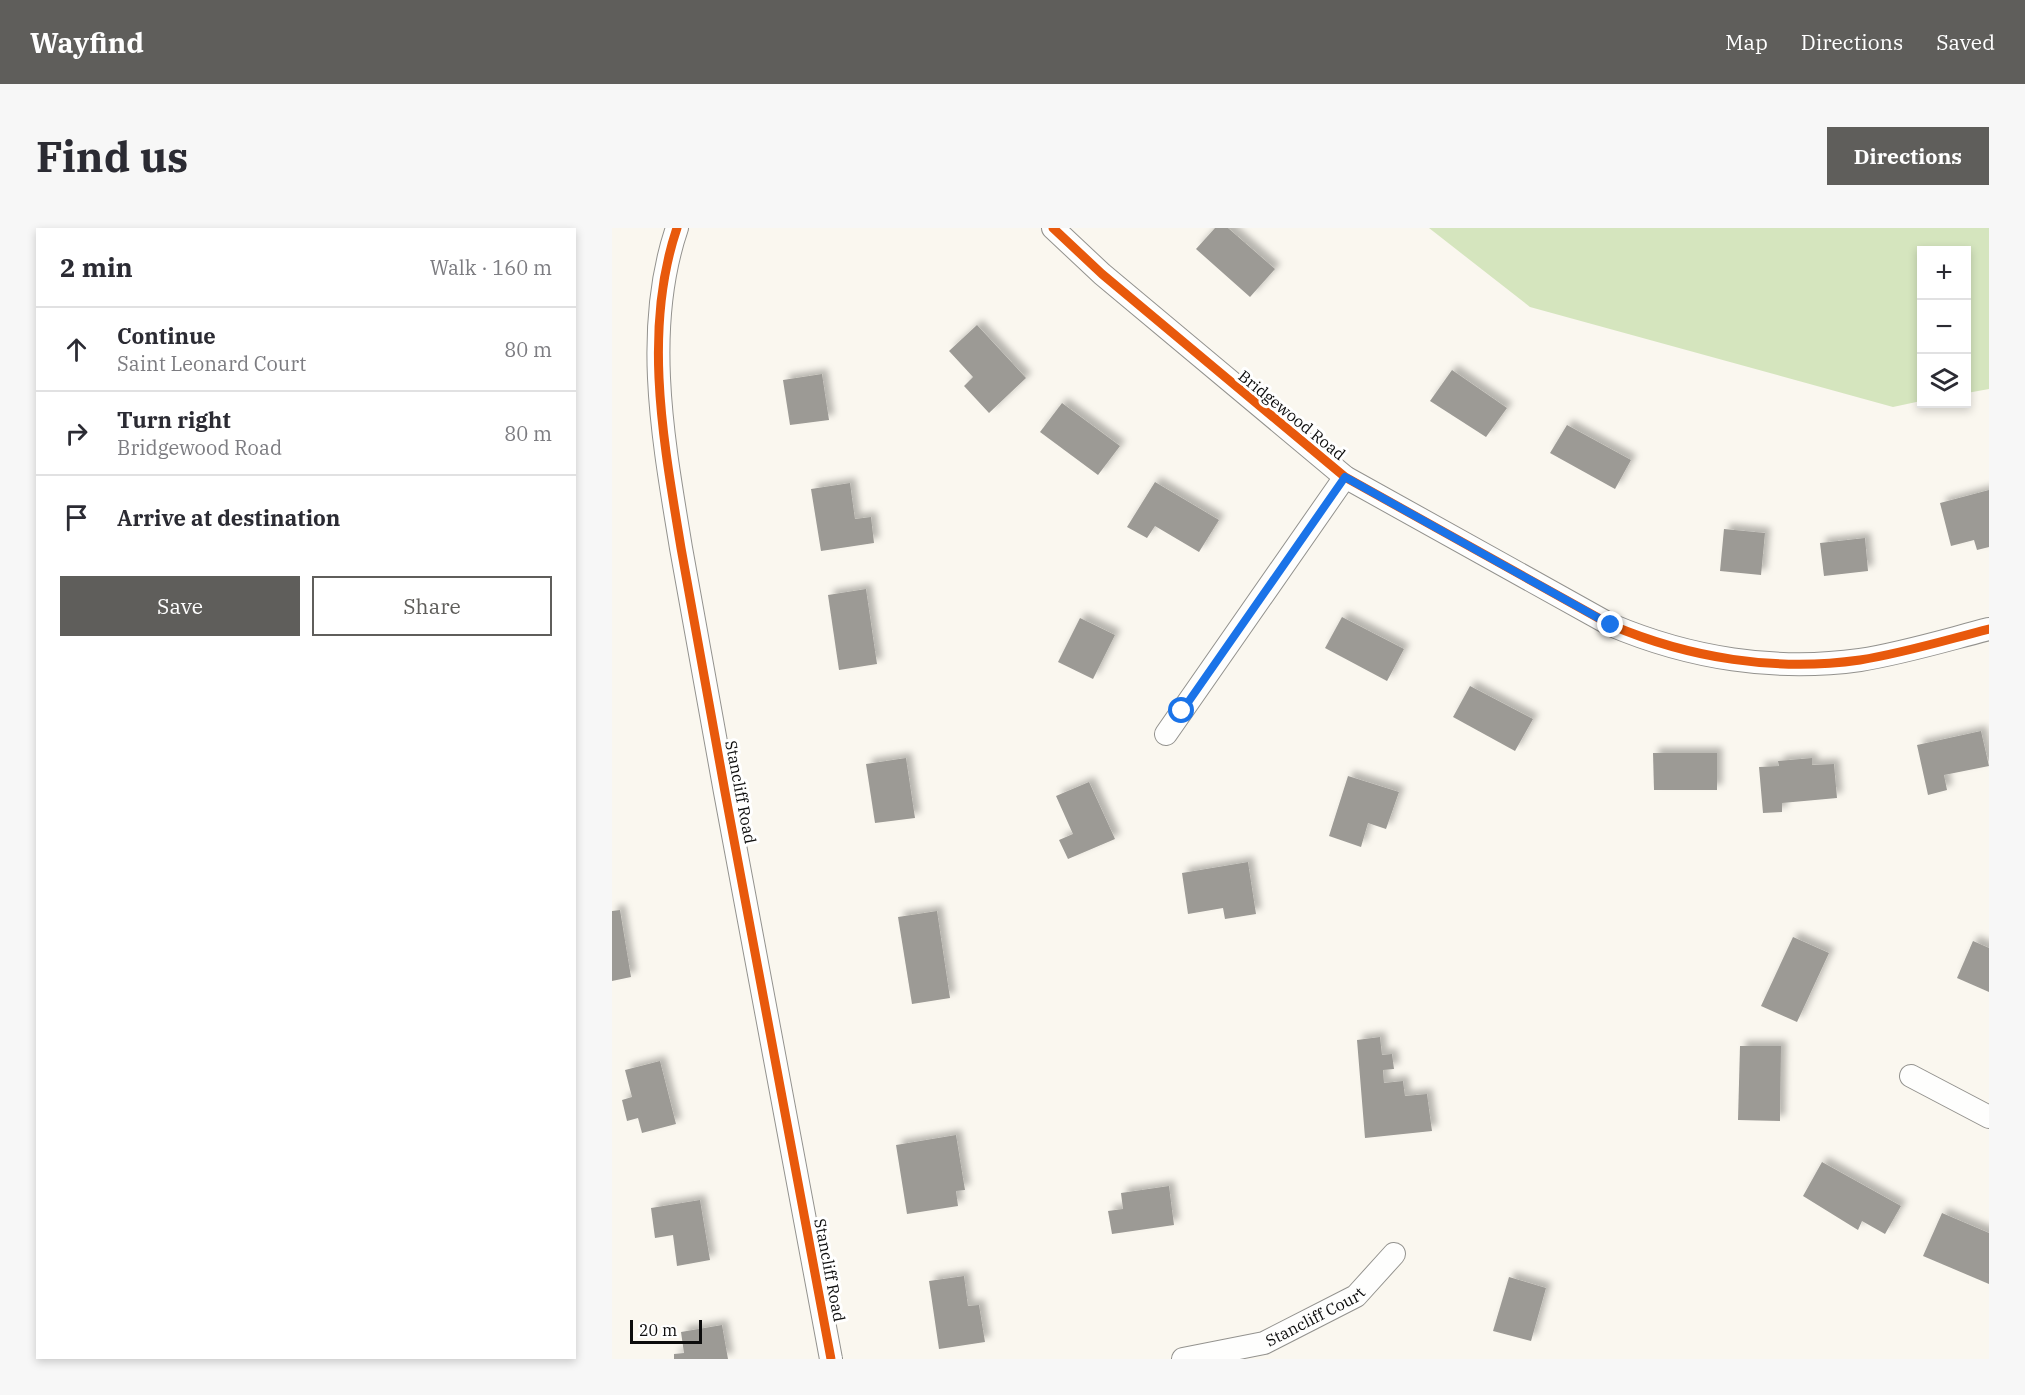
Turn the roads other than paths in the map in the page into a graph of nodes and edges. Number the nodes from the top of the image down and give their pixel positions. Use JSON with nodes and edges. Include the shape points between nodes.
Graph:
{"nodes":[{"id":1,"x":677,"y":228,"type":"edge"},
{"id":2,"x":1053,"y":228,"type":"edge"},
{"id":3,"x":1345,"y":477,"type":"junction"},
{"id":4,"x":1989,"y":629,"type":"edge"},
{"id":5,"x":1166,"y":734,"type":"dead end"},
{"id":6,"x":1911,"y":1076,"type":"dead end"},
{"id":7,"x":1989,"y":1117,"type":"edge"},
{"id":8,"x":1394,"y":1254,"type":"dead end"},
{"id":9,"x":831,"y":1359,"type":"edge"},
{"id":10,"x":1183,"y":1359,"type":"edge"}],
"edges":[{"from":1,"to":9,"type":"street","name":"Stancliff Road","via":[[663,290],[659,334],[659,390],[668,467],[691,610]]},
{"from":2,"to":3,"type":"street","name":"Bridgewood Road","via":[[1110,282]]},
{"from":3,"to":4,"type":"street","name":"Bridgewood Road","via":[[1611,625],[1651,642],[1694,653],[1749,662],[1838,662],[1914,649]]},
{"from":3,"to":5,"type":"street"},
{"from":6,"to":7,"type":"street"},
{"from":8,"to":10,"type":"street","name":"Stancliff Court","via":[[1356,1296],[1264,1343]]}]}
